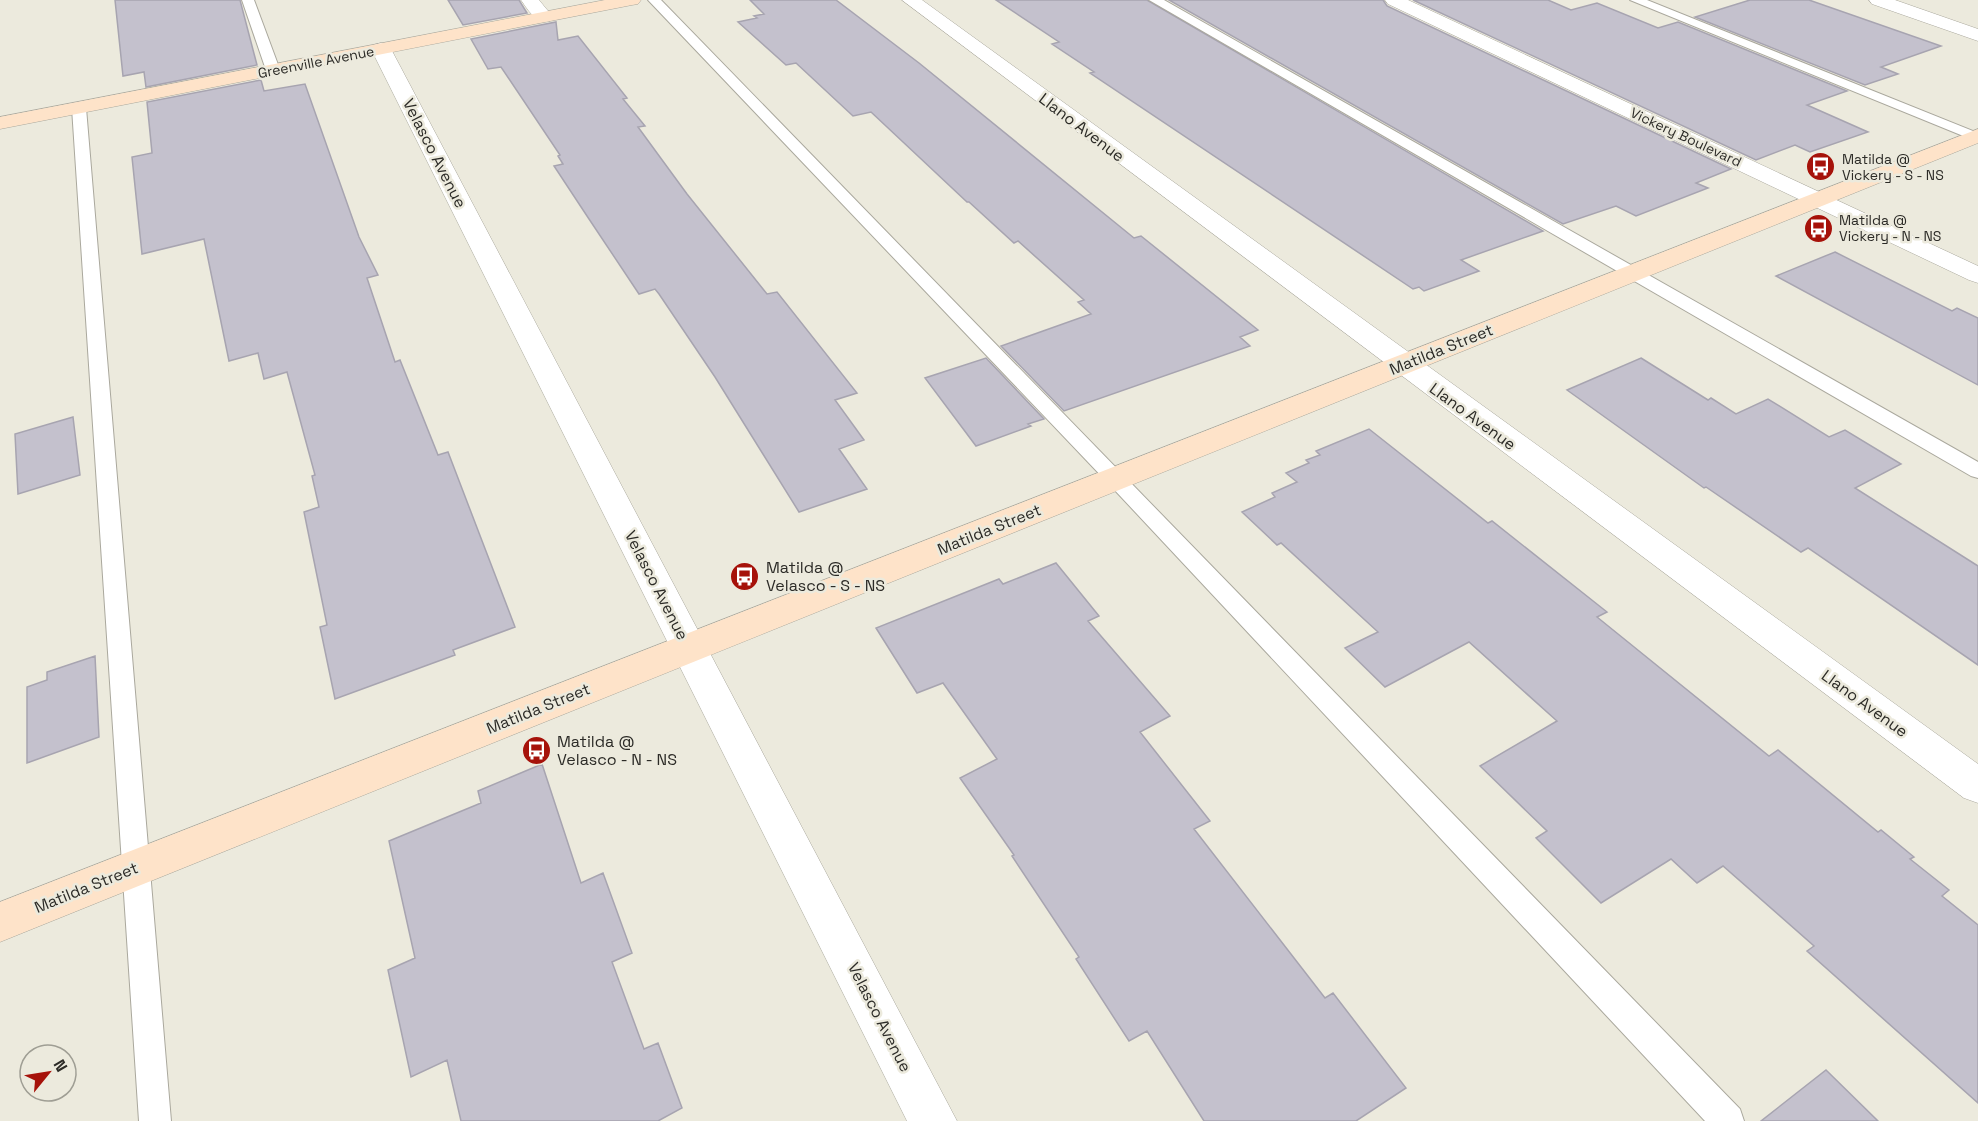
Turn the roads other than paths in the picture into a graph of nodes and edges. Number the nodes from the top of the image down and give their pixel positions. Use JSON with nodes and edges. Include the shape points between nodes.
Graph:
{"nodes":[{"id":1,"x":248,"y":0,"type":"edge"},
{"id":2,"x":530,"y":0,"type":"edge"},
{"id":3,"x":632,"y":0,"type":"edge"},
{"id":4,"x":654,"y":0,"type":"edge"},
{"id":5,"x":911,"y":0,"type":"edge"},
{"id":6,"x":1155,"y":0,"type":"edge"},
{"id":7,"x":1394,"y":0,"type":"edge"},
{"id":8,"x":1636,"y":0,"type":"edge"},
{"id":9,"x":1878,"y":0,"type":"edge"},
{"id":10,"x":544,"y":17,"type":"junction"},
{"id":11,"x":1978,"y":35,"type":"edge"},
{"id":12,"x":381,"y":49,"type":"junction"},
{"id":13,"x":273,"y":70,"type":"junction"},
{"id":14,"x":79,"y":108,"type":"junction"},
{"id":15,"x":0,"y":123,"type":"edge"},
{"id":16,"x":1977,"y":136,"type":"edge"},
{"id":17,"x":1818,"y":199,"type":"junction"},
{"id":18,"x":1633,"y":273,"type":"junction"},
{"id":19,"x":1978,"y":275,"type":"edge"},
{"id":20,"x":1403,"y":364,"type":"junction"},
{"id":21,"x":1978,"y":471,"type":"edge"},
{"id":22,"x":1115,"y":478,"type":"junction"},
{"id":23,"x":690,"y":648,"type":"junction"},
{"id":24,"x":1978,"y":786,"type":"edge"},
{"id":25,"x":137,"y":867,"type":"junction"},
{"id":26,"x":0,"y":922,"type":"edge"},
{"id":27,"x":155,"y":1121,"type":"edge"},
{"id":28,"x":933,"y":1121,"type":"edge"},
{"id":29,"x":1728,"y":1121,"type":"edge"}],
"edges":[{"from":1,"to":13,"type":"lane"},
{"from":2,"to":10,"type":"street"},
{"from":3,"to":10,"type":"street","name":"Greenville Avenue"},
{"from":4,"to":22,"type":"lane"},
{"from":5,"to":20,"type":"street","name":"Llano Avenue"},
{"from":6,"to":18,"type":"lane"},
{"from":7,"to":17,"type":"street","name":"Vickery Boulevard"},
{"from":8,"to":16,"type":"lane"},
{"from":9,"to":11,"type":"street"},
{"from":10,"to":12,"type":"street","name":"Greenville Avenue"},
{"from":12,"to":13,"type":"street","name":"Greenville Avenue"},
{"from":12,"to":23,"type":"street","name":"Velasco Avenue"},
{"from":13,"to":14,"type":"street","name":"Greenville Avenue"},
{"from":14,"to":15,"type":"street","name":"Greenville Avenue"},
{"from":14,"to":25,"type":"lane"},
{"from":16,"to":17,"type":"street","name":"Matilda Street"},
{"from":17,"to":18,"type":"street","name":"Matilda Street"},
{"from":17,"to":19,"type":"street","name":"Vickery Boulevard"},
{"from":18,"to":20,"type":"street","name":"Matilda Street"},
{"from":18,"to":21,"type":"lane"},
{"from":20,"to":22,"type":"street","name":"Matilda Street"},
{"from":20,"to":24,"type":"street","name":"Llano Avenue"},
{"from":22,"to":23,"type":"street","name":"Matilda Street"},
{"from":22,"to":29,"type":"lane"},
{"from":23,"to":25,"type":"street","name":"Matilda Street"},
{"from":23,"to":28,"type":"street","name":"Velasco Avenue"},
{"from":25,"to":26,"type":"street","name":"Matilda Street"},
{"from":25,"to":27,"type":"lane"}]}
